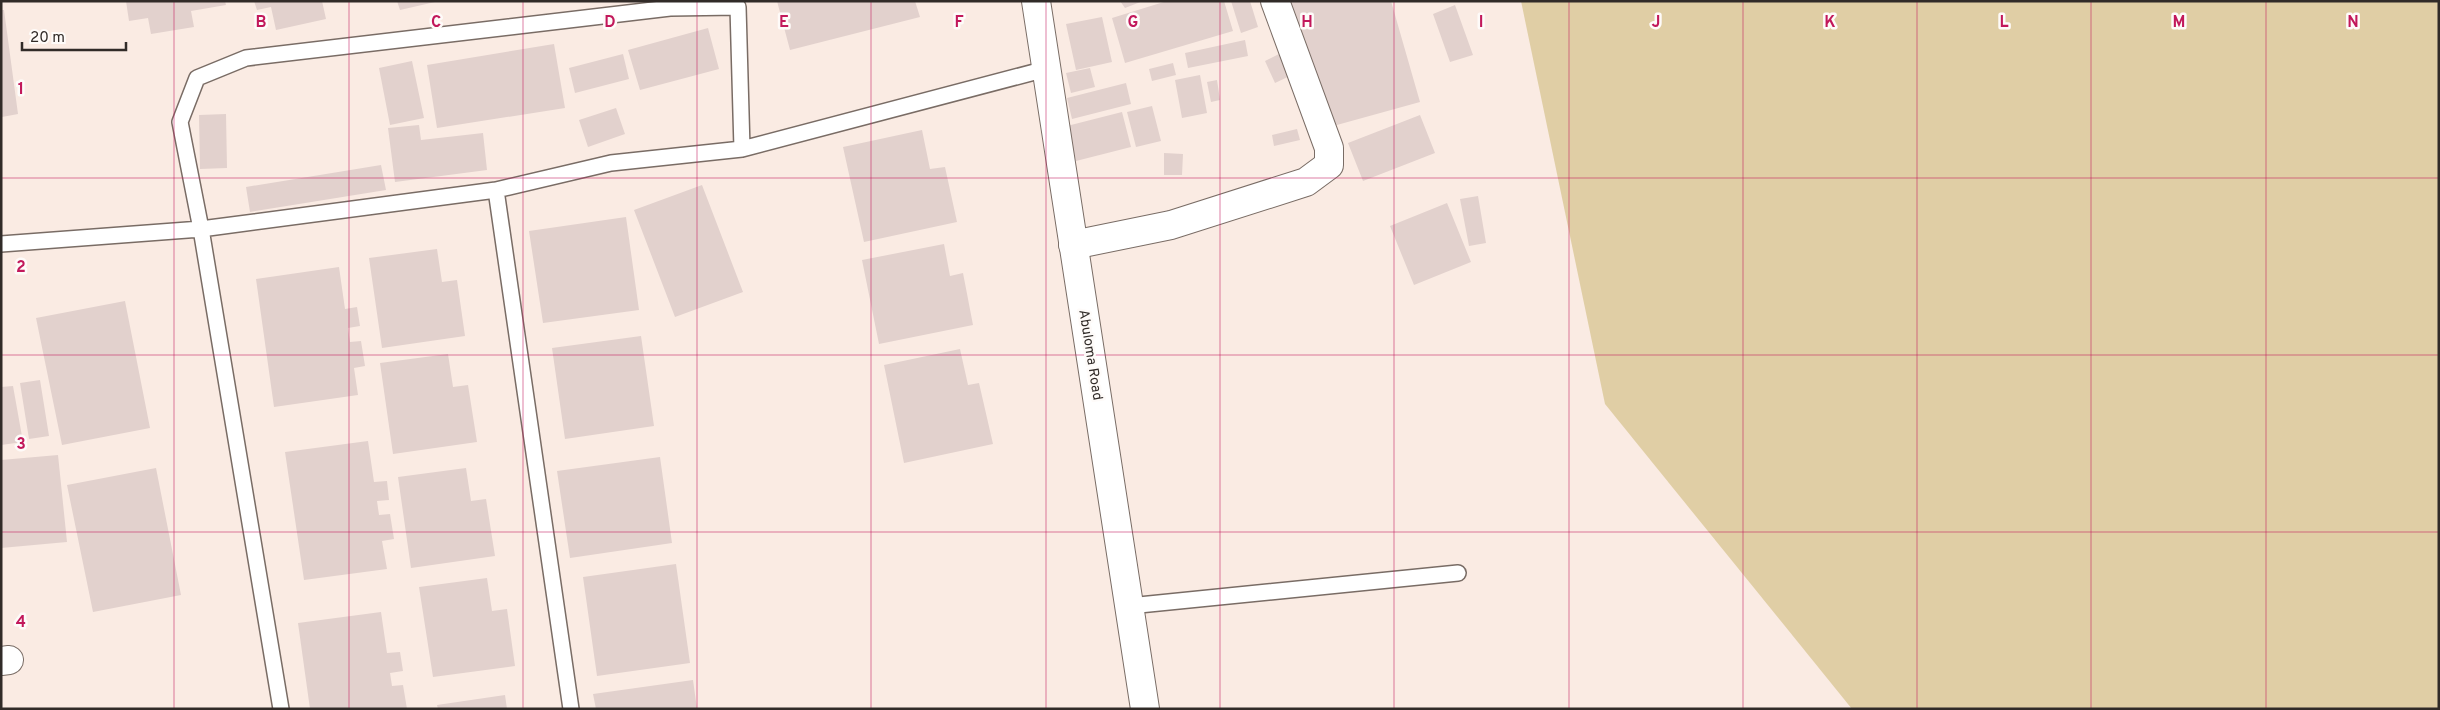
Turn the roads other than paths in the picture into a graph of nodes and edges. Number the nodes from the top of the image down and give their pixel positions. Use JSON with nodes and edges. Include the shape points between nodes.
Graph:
{"nodes":[{"id":1,"x":1036,"y":1,"type":"edge"},
{"id":2,"x":1275,"y":1,"type":"edge"},
{"id":3,"x":738,"y":4,"type":"edge"},
{"id":4,"x":1046,"y":69,"type":"junction"},
{"id":5,"x":742,"y":149,"type":"junction"},
{"id":6,"x":496,"y":190,"type":"junction"},
{"id":7,"x":201,"y":229,"type":"junction"},
{"id":8,"x":1,"y":244,"type":"edge"},
{"id":9,"x":1073,"y":245,"type":"junction"},
{"id":10,"x":1458,"y":573,"type":"dead end"},
{"id":11,"x":1129,"y":606,"type":"junction"},
{"id":12,"x":282,"y":709,"type":"edge"},
{"id":13,"x":571,"y":709,"type":"edge"},
{"id":14,"x":1145,"y":709,"type":"edge"}],
"edges":[{"from":1,"to":4,"type":"street","name":"Abuloma Road"},
{"from":2,"to":9,"type":"street","via":[[1329,148],[1329,164],[1306,182],[1171,225]]},
{"from":3,"to":5,"type":"lane"},
{"from":3,"to":7,"type":"lane","via":[[670,8],[246,58],[197,78],[180,122]]},
{"from":4,"to":5,"type":"lane"},
{"from":4,"to":9,"type":"street","name":"Abuloma Road"},
{"from":5,"to":6,"type":"lane","via":[[611,163]]},
{"from":6,"to":7,"type":"lane"},
{"from":6,"to":13,"type":"lane"},
{"from":7,"to":8,"type":"lane"},
{"from":7,"to":12,"type":"lane"},
{"from":9,"to":11,"type":"street","name":"Abuloma Road"},
{"from":10,"to":11,"type":"lane"},
{"from":11,"to":14,"type":"street","name":"Abuloma Road"}]}
